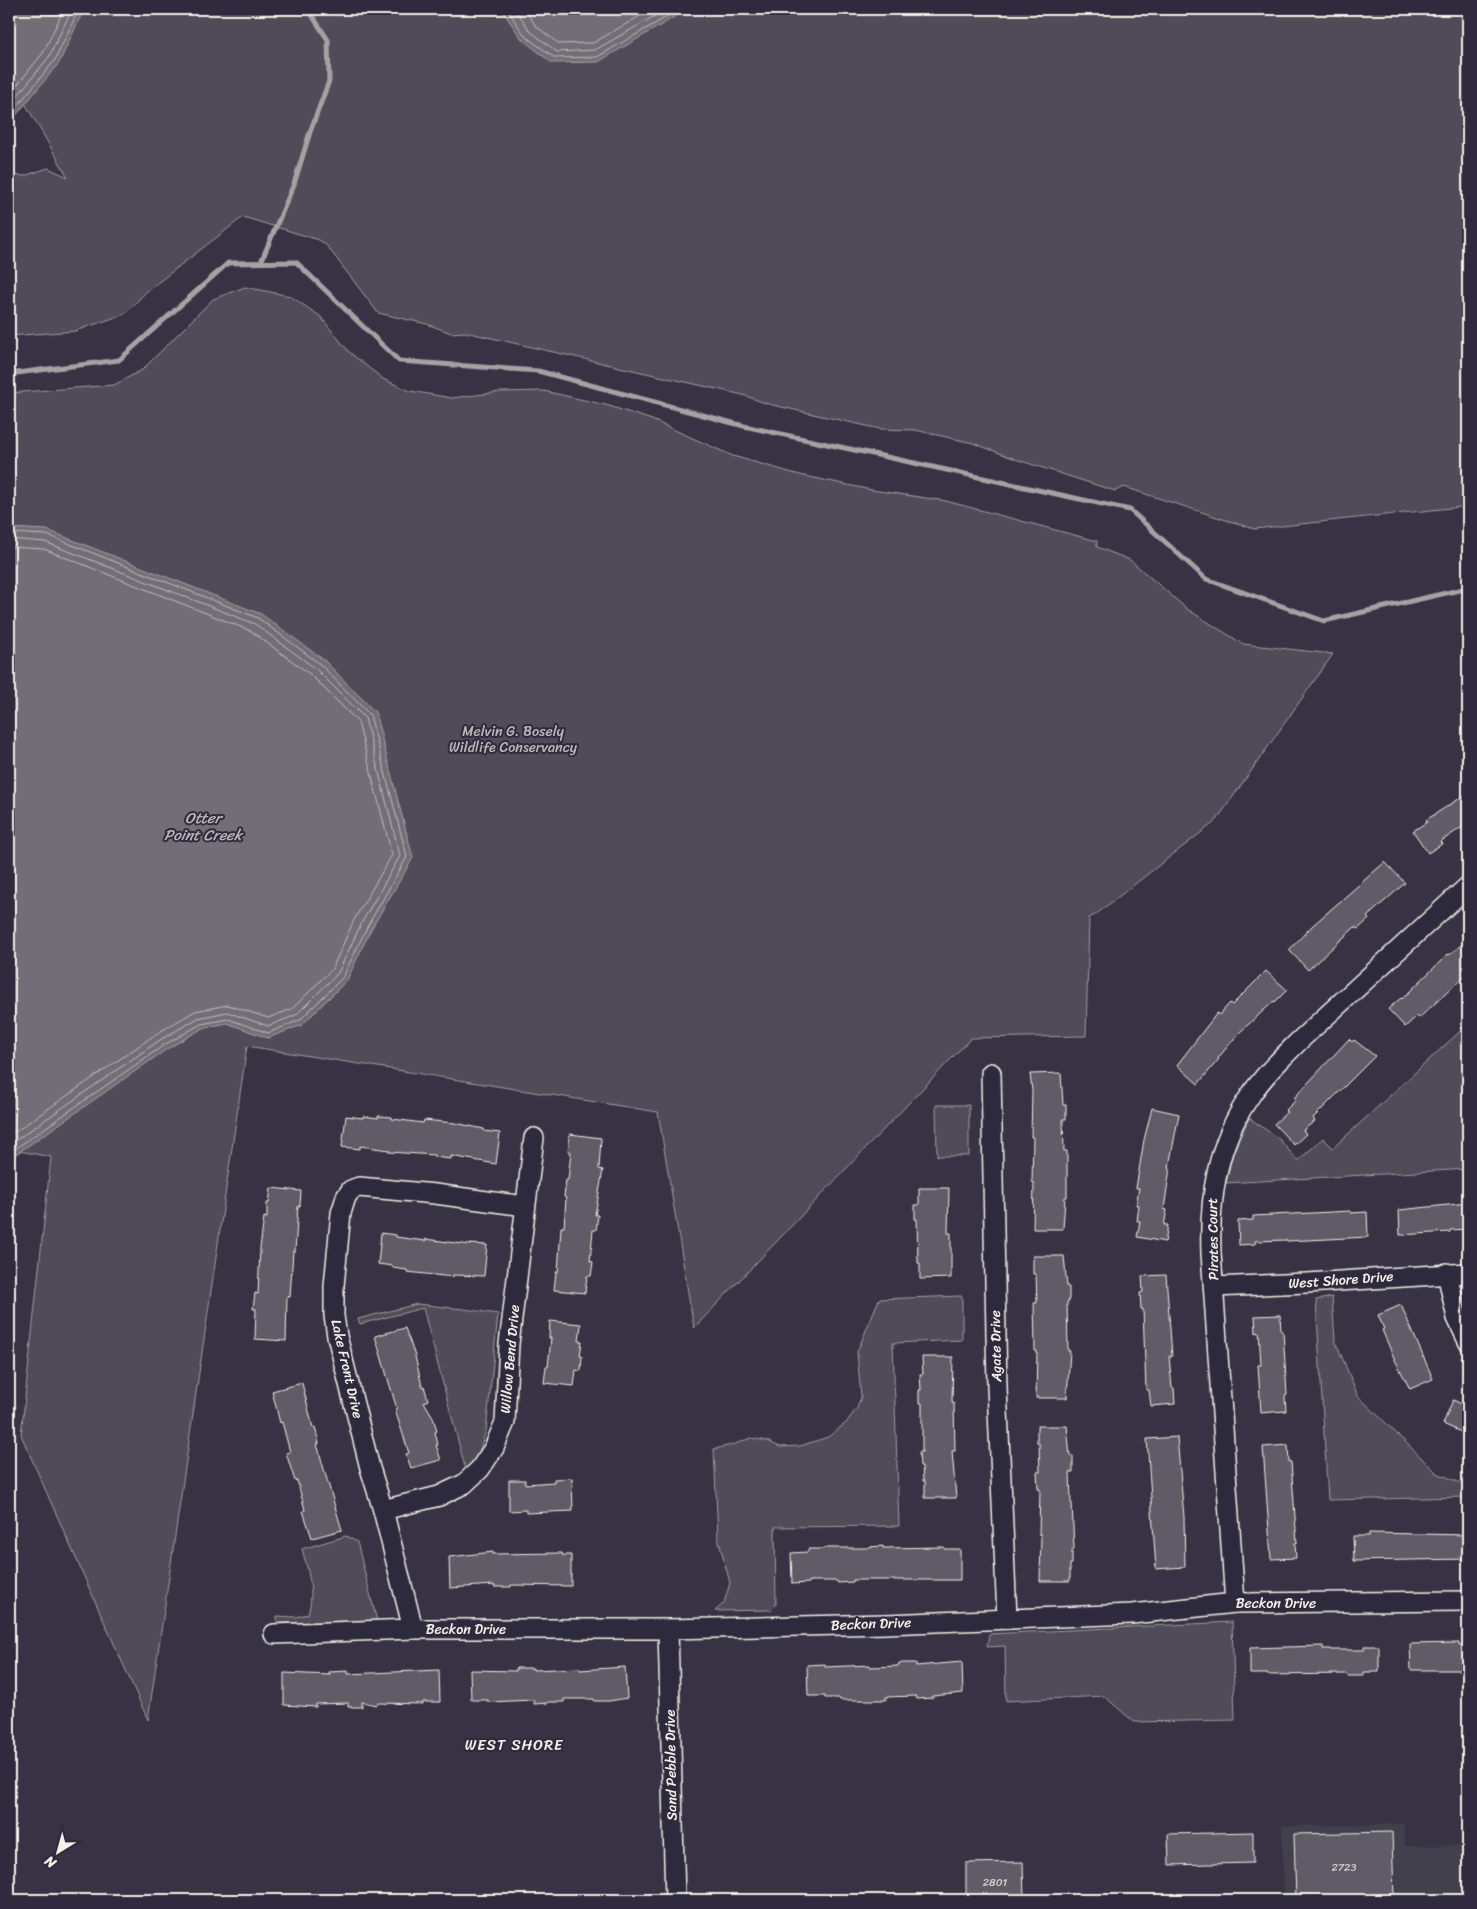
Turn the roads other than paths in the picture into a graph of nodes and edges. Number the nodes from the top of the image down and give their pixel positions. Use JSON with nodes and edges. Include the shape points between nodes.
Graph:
{"nodes":[{"id":1,"x":1468,"y":886,"type":"edge"},
{"id":2,"x":991,"y":1073,"type":"dead end"},
{"id":3,"x":534,"y":1138,"type":"dead end"},
{"id":4,"x":525,"y":1206,"type":"junction"},
{"id":5,"x":1447,"y":1273,"type":"junction"},
{"id":6,"x":1468,"y":1273,"type":"edge"},
{"id":7,"x":1214,"y":1287,"type":"junction"},
{"id":8,"x":1468,"y":1341,"type":"edge"},
{"id":9,"x":384,"y":1510,"type":"junction"},
{"id":10,"x":1468,"y":1601,"type":"edge"},
{"id":11,"x":1236,"y":1603,"type":"junction"},
{"id":12,"x":1007,"y":1618,"type":"junction"},
{"id":13,"x":413,"y":1629,"type":"junction"},
{"id":14,"x":668,"y":1629,"type":"junction"},
{"id":15,"x":274,"y":1634,"type":"dead end"},
{"id":16,"x":675,"y":1900,"type":"edge"}],
"edges":[{"from":1,"to":7,"type":"street","name":"Pirates Court","via":[[1298,1041],[1242,1107],[1226,1139],[1213,1191],[1210,1227]]},
{"from":2,"to":12,"type":"street","name":"Agate Drive","via":[[997,1387]]},
{"from":3,"to":4,"type":"street","name":"Willow Bend Drive"},
{"from":4,"to":9,"type":"street","name":"Willow Bend Drive","via":[[509,1344],[505,1422],[494,1448],[480,1469],[464,1484],[439,1496]]},
{"from":4,"to":9,"type":"street","name":"Lake Front Drive","via":[[359,1187],[346,1197],[341,1213],[334,1316],[370,1468]]},
{"from":5,"to":6,"type":"street","name":"West Shore Drive"},
{"from":5,"to":7,"type":"street","name":"West Shore Drive"},
{"from":5,"to":8,"type":"street","via":[[1457,1318]]},
{"from":7,"to":11,"type":"street","name":"Pirates Court"},
{"from":9,"to":13,"type":"street","name":"Lake Front Drive"},
{"from":10,"to":11,"type":"street","name":"Beckon Drive"},
{"from":11,"to":12,"type":"street","name":"Beckon Drive","via":[[1132,1614]]},
{"from":12,"to":14,"type":"street","name":"Beckon Drive"},
{"from":13,"to":14,"type":"street","name":"Beckon Drive"},
{"from":13,"to":15,"type":"street","name":"Beckon Drive"},
{"from":14,"to":16,"type":"street","name":"Sand Pebble Drive"}]}
